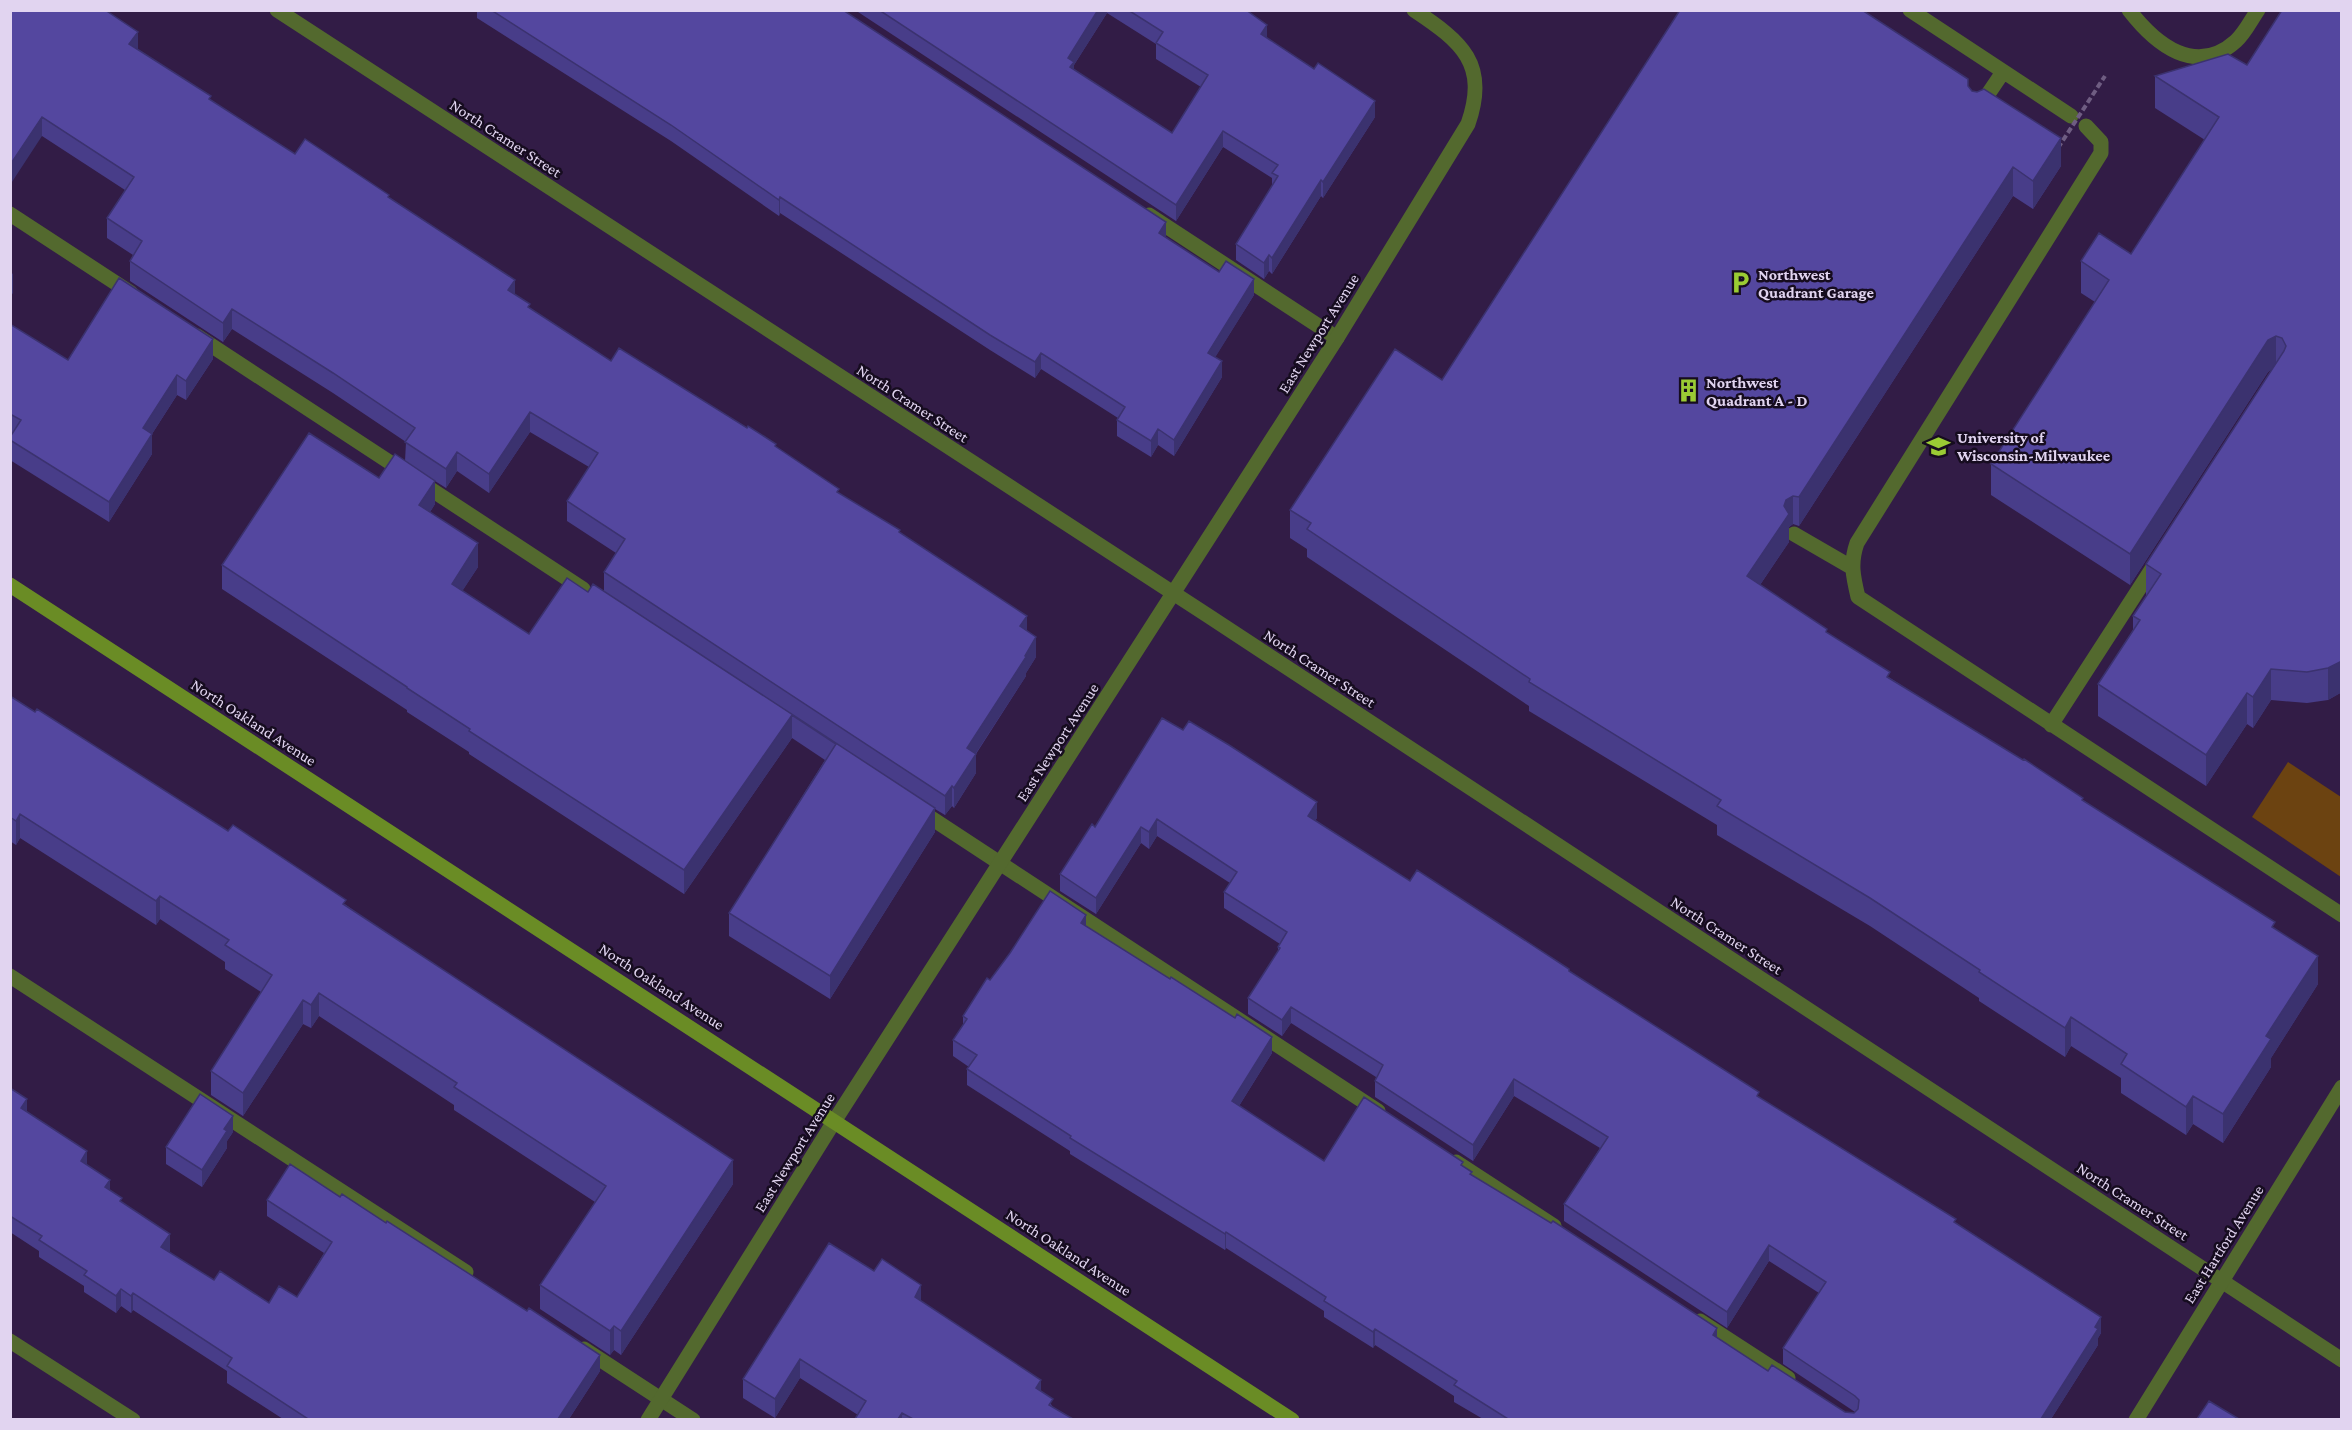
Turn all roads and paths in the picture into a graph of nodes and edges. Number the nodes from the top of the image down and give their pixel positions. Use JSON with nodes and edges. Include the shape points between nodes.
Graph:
{"nodes":[{"id":1,"x":277,"y":10,"type":"edge"},
{"id":2,"x":1414,"y":10,"type":"edge"},
{"id":3,"x":1910,"y":10,"type":"edge"},
{"id":4,"x":2128,"y":10,"type":"edge"},
{"id":5,"x":2258,"y":10,"type":"edge"},
{"id":6,"x":2003,"y":72,"type":"junction"},
{"id":7,"x":2105,"y":76,"type":"dead end"},
{"id":8,"x":1977,"y":111,"type":"edge"},
{"id":9,"x":2071,"y":116,"type":"dead end"},
{"id":10,"x":2086,"y":126,"type":"dead end"},
{"id":11,"x":2054,"y":155,"type":"edge"},
{"id":12,"x":1141,"y":210,"type":"edge"},
{"id":13,"x":10,"y":214,"type":"edge"},
{"id":14,"x":140,"y":299,"type":"edge"},
{"id":15,"x":180,"y":326,"type":"edge"},
{"id":16,"x":1337,"y":338,"type":"junction"},
{"id":17,"x":1794,"y":534,"type":"dead end"},
{"id":18,"x":2168,"y":544,"type":"edge"},
{"id":19,"x":1851,"y":567,"type":"junction"},
{"id":20,"x":10,"y":585,"type":"edge"},
{"id":21,"x":1174,"y":594,"type":"junction"},
{"id":22,"x":600,"y":600,"type":"edge"},
{"id":23,"x":2050,"y":724,"type":"junction"},
{"id":24,"x":909,"y":803,"type":"edge"},
{"id":25,"x":1000,"y":863,"type":"junction"},
{"id":26,"x":2342,"y":915,"type":"edge"},
{"id":27,"x":10,"y":976,"type":"edge"},
{"id":28,"x":2342,"y":1088,"type":"edge"},
{"id":29,"x":1389,"y":1118,"type":"edge"},
{"id":30,"x":835,"y":1120,"type":"junction"},
{"id":31,"x":1439,"y":1150,"type":"edge"},
{"id":32,"x":1569,"y":1236,"type":"edge"},
{"id":33,"x":479,"y":1281,"type":"edge"},
{"id":34,"x":2222,"y":1281,"type":"junction"},
{"id":35,"x":1690,"y":1314,"type":"edge"},
{"id":36,"x":568,"y":1339,"type":"edge"},
{"id":37,"x":10,"y":1341,"type":"edge"},
{"id":38,"x":2342,"y":1360,"type":"edge"},
{"id":39,"x":1800,"y":1387,"type":"edge"},
{"id":40,"x":661,"y":1399,"type":"junction"},
{"id":41,"x":134,"y":1419,"type":"edge"},
{"id":42,"x":648,"y":1419,"type":"edge"},
{"id":43,"x":693,"y":1419,"type":"edge"},
{"id":44,"x":1292,"y":1419,"type":"edge"},
{"id":45,"x":2136,"y":1419,"type":"edge"}],
"edges":[{"from":1,"to":21,"type":"street","name":"North Cramer Street"},
{"from":2,"to":16,"type":"street","name":"East Newport Avenue","via":[[1446,32],[1465,53],[1476,77],[1474,107],[1468,124]]},
{"from":3,"to":6,"type":"street"},
{"from":4,"to":5,"type":"street","via":[[2168,47],[2195,58],[2212,57],[2224,51],[2238,39]]},
{"from":6,"to":8,"type":"street"},
{"from":6,"to":9,"type":"street"},
{"from":7,"to":11,"type":"path","bridge":true},
{"from":10,"to":19,"type":"street","via":[[2102,142],[2101,153],[1857,543]]},
{"from":12,"to":16,"type":"street"},
{"from":13,"to":14,"type":"street"},
{"from":15,"to":22,"type":"street"},
{"from":16,"to":21,"type":"street","name":"East Newport Avenue"},
{"from":17,"to":19,"type":"street"},
{"from":18,"to":23,"type":"street"},
{"from":19,"to":23,"type":"street","via":[[1858,597]]},
{"from":20,"to":30,"type":"main road","name":"North Oakland Avenue"},
{"from":21,"to":25,"type":"street","name":"East Newport Avenue"},
{"from":21,"to":34,"type":"street","name":"North Cramer Street"},
{"from":23,"to":26,"type":"street"},
{"from":24,"to":25,"type":"street"},
{"from":25,"to":29,"type":"street"},
{"from":25,"to":30,"type":"street","name":"East Newport Avenue"},
{"from":27,"to":33,"type":"street"},
{"from":28,"to":34,"type":"street","name":"East Hartford Avenue"},
{"from":30,"to":40,"type":"street","name":"East Newport Avenue"},
{"from":30,"to":44,"type":"main road","name":"North Oakland Avenue"},
{"from":31,"to":32,"type":"street"},
{"from":34,"to":38,"type":"street","name":"North Cramer Street"},
{"from":34,"to":45,"type":"street","name":"East Hartford Avenue"},
{"from":35,"to":39,"type":"street"},
{"from":36,"to":40,"type":"street"},
{"from":37,"to":41,"type":"street"},
{"from":40,"to":42,"type":"street","name":"East Newport Avenue"},
{"from":40,"to":43,"type":"street"}]}
